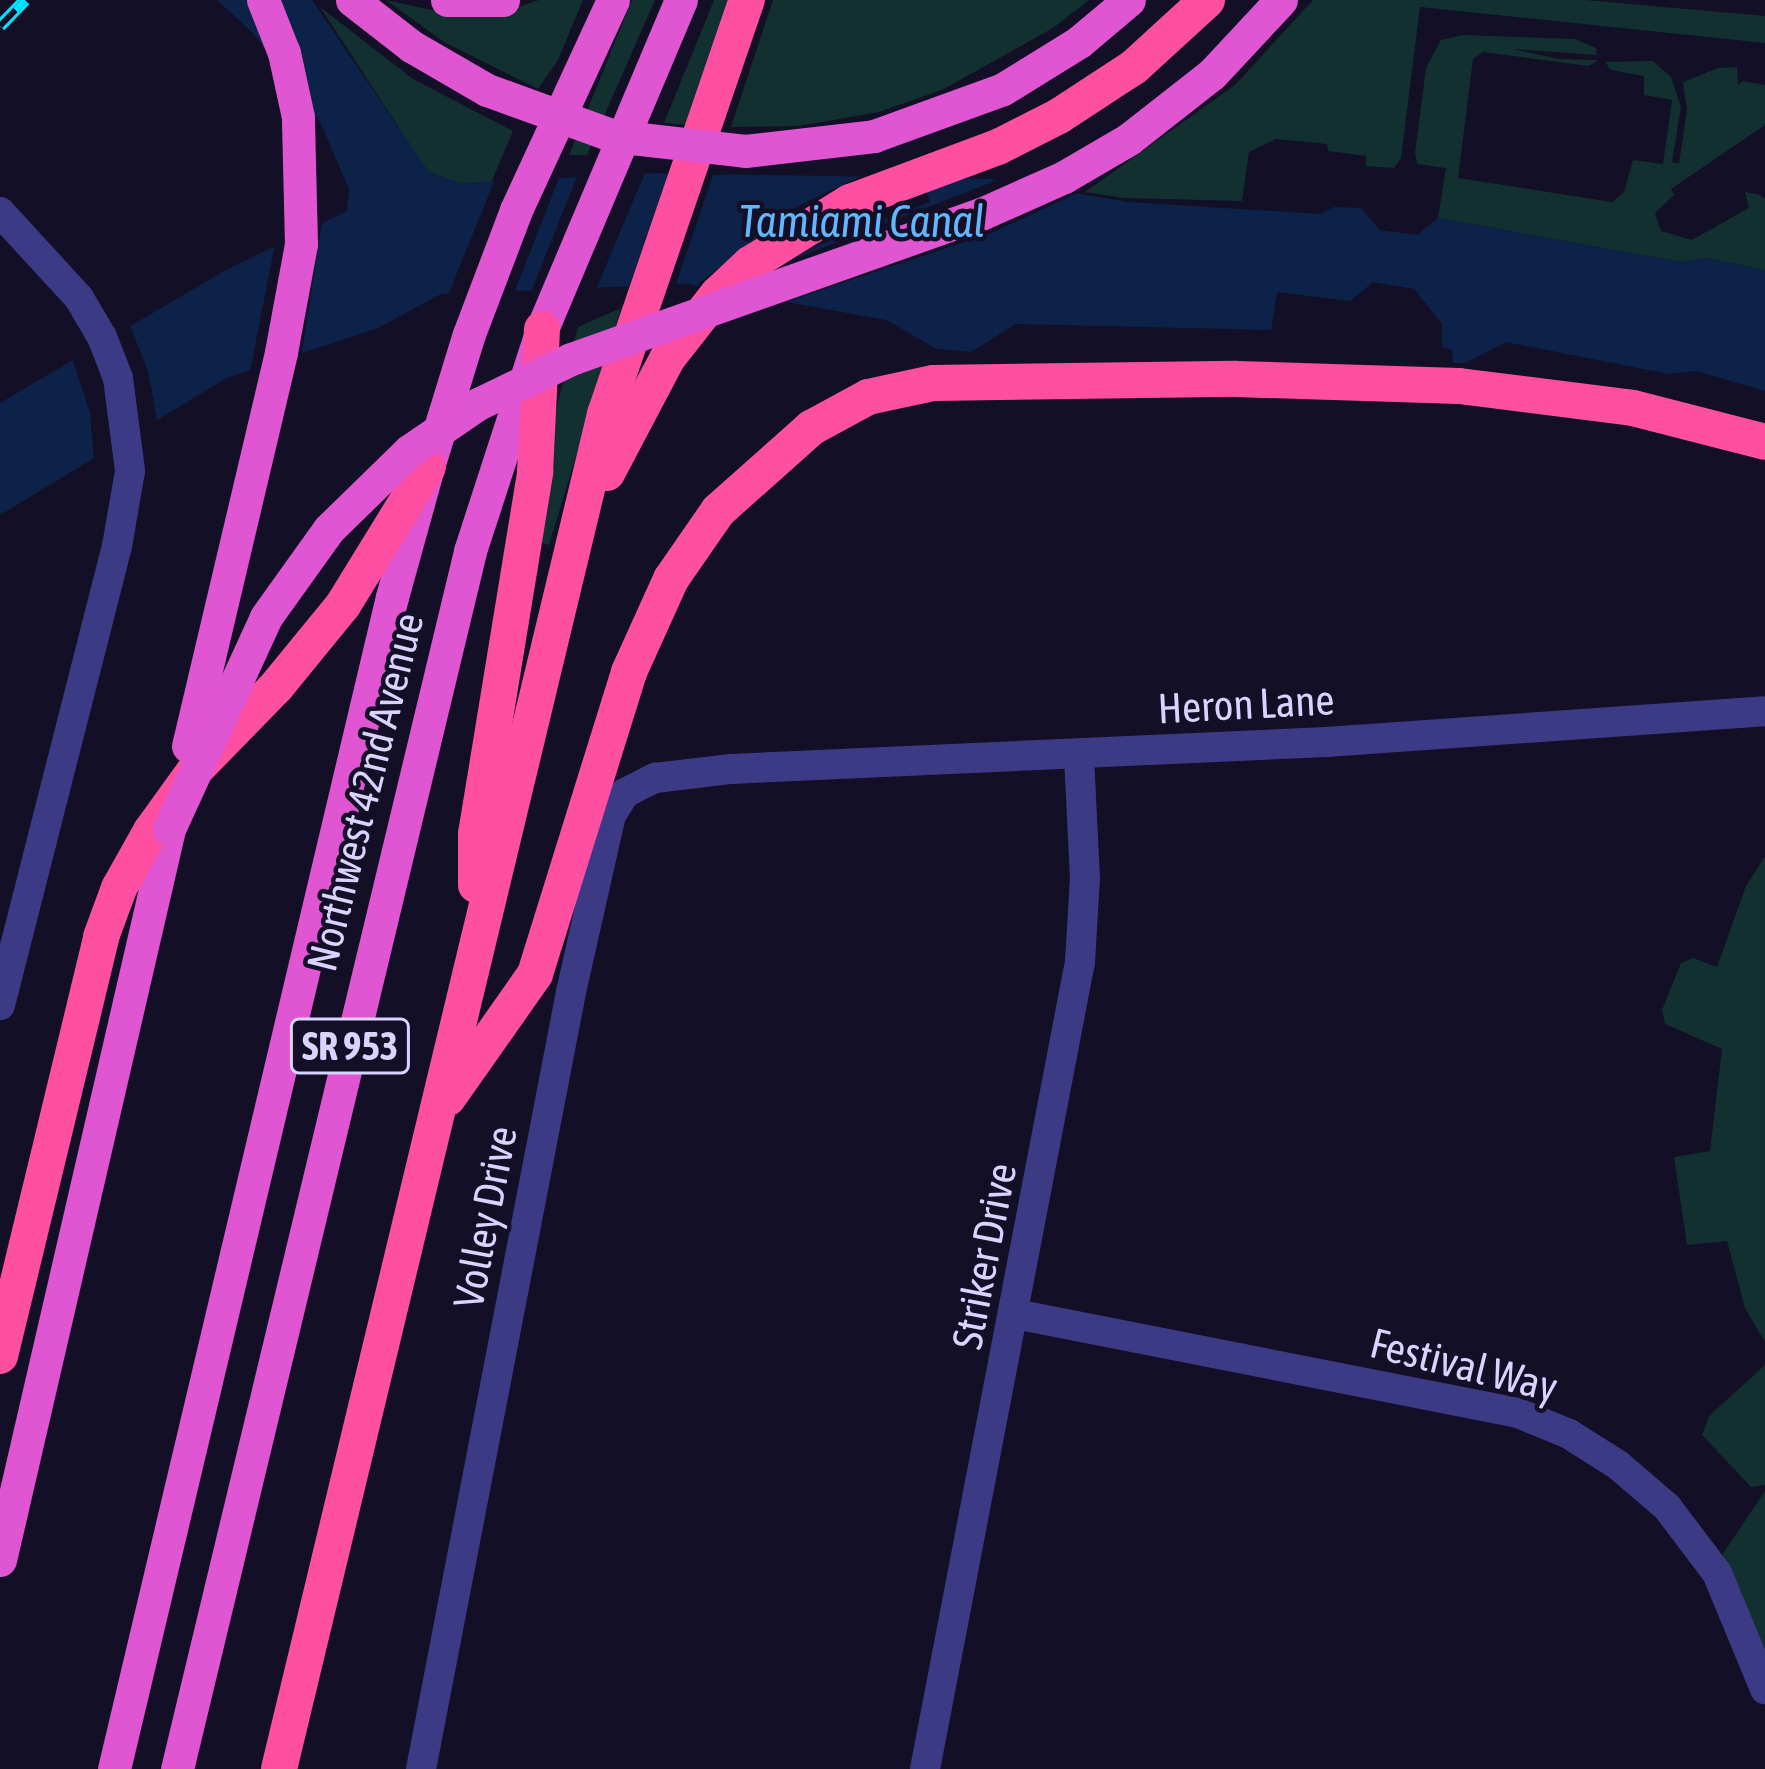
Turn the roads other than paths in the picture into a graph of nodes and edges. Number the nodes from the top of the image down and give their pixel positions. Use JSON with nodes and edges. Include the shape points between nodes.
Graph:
{"nodes":[{"id":1,"x":262,"y":0,"type":"edge"},
{"id":2,"x":352,"y":0,"type":"edge"},
{"id":3,"x":447,"y":0,"type":"edge"},
{"id":4,"x":503,"y":0,"type":"edge"},
{"id":5,"x":613,"y":0,"type":"edge"},
{"id":6,"x":681,"y":0,"type":"edge"},
{"id":7,"x":747,"y":0,"type":"edge"},
{"id":8,"x":1129,"y":0,"type":"edge"},
{"id":9,"x":1208,"y":0,"type":"edge"},
{"id":10,"x":1281,"y":0,"type":"edge"},
{"id":11,"x":0,"y":212,"type":"edge"},
{"id":12,"x":542,"y":329,"type":"junction"},
{"id":13,"x":1765,"y":442,"type":"edge"},
{"id":14,"x":428,"y":467,"type":"junction"},
{"id":15,"x":578,"y":536,"type":"junction"},
{"id":16,"x":1765,"y":711,"type":"edge"},
{"id":17,"x":1079,"y":756,"type":"junction"},
{"id":18,"x":730,"y":769,"type":"joint"},
{"id":19,"x":169,"y":829,"type":"junction"},
{"id":20,"x":476,"y":943,"type":"junction"},
{"id":21,"x":0,"y":1005,"type":"edge"},
{"id":22,"x":435,"y":1116,"type":"junction"},
{"id":23,"x":1015,"y":1314,"type":"junction"},
{"id":24,"x":0,"y":1356,"type":"edge"},
{"id":25,"x":0,"y":1560,"type":"edge"},
{"id":26,"x":1765,"y":1689,"type":"edge"},
{"id":27,"x":114,"y":1769,"type":"edge"},
{"id":28,"x":177,"y":1769,"type":"edge"},
{"id":29,"x":279,"y":1769,"type":"edge"},
{"id":30,"x":422,"y":1769,"type":"edge"},
{"id":31,"x":926,"y":1769,"type":"edge"}],
"edges":[{"from":1,"to":19,"type":"highway","bridge":true,"via":[[298,117],[301,244]]},
{"from":2,"to":8,"type":"highway","bridge":true,"via":[[448,70],[530,110],[614,136],[745,152],[874,136],[1003,89]]},
{"from":3,"to":4,"type":"highway"},
{"from":5,"to":14,"type":"highway","name":"Northwest 42nd Avenue","number":"SR 953","via":[[539,157],[469,334]]},
{"from":6,"to":12,"type":"highway","name":"Northwest 42nd Avenue","number":"SR 953"},
{"from":7,"to":15,"type":"highway","via":[[632,328]]},
{"from":9,"to":15,"type":"highway","via":[[1134,67],[1059,116],[808,224],[718,295],[649,385]]},
{"from":10,"to":19,"type":"highway","bridge":true,"via":[[1212,74],[1064,177],[981,214],[571,358],[478,404],[409,451],[329,529],[266,617]]},
{"from":11,"to":21,"type":"street","via":[[79,298],[102,337],[130,451],[124,517]]},
{"from":12,"to":20,"type":"highway","via":[[535,472],[476,834]]},
{"from":12,"to":28,"type":"highway","name":"Northwest 42nd Avenue","number":"SR 953","via":[[470,551]]},
{"from":13,"to":22,"type":"highway","via":[[1633,408],[1459,386],[933,383],[868,398],[811,428],[718,511],[671,579],[628,672],[535,974]]},
{"from":14,"to":24,"type":"highway","via":[[344,605],[195,770],[119,888],[100,937]]},
{"from":14,"to":27,"type":"highway","name":"Northwest 42nd Avenue","number":"SR 953"},
{"from":15,"to":20,"type":"highway"},
{"from":16,"to":17,"type":"street","name":"Heron Lane"},
{"from":17,"to":18,"type":"street","name":"Heron Lane"},
{"from":17,"to":23,"type":"street","name":"Striker Drive","via":[[1080,962]]},
{"from":18,"to":30,"type":"street","name":"Volley Drive","via":[[655,778],[625,793],[611,815]]},
{"from":19,"to":25,"type":"highway"},
{"from":20,"to":22,"type":"highway"},
{"from":22,"to":29,"type":"highway"},
{"from":23,"to":26,"type":"street","name":"Festival Way","via":[[1518,1413],[1569,1434],[1667,1507],[1717,1573]]},
{"from":23,"to":31,"type":"street","name":"Striker Drive"}]}
